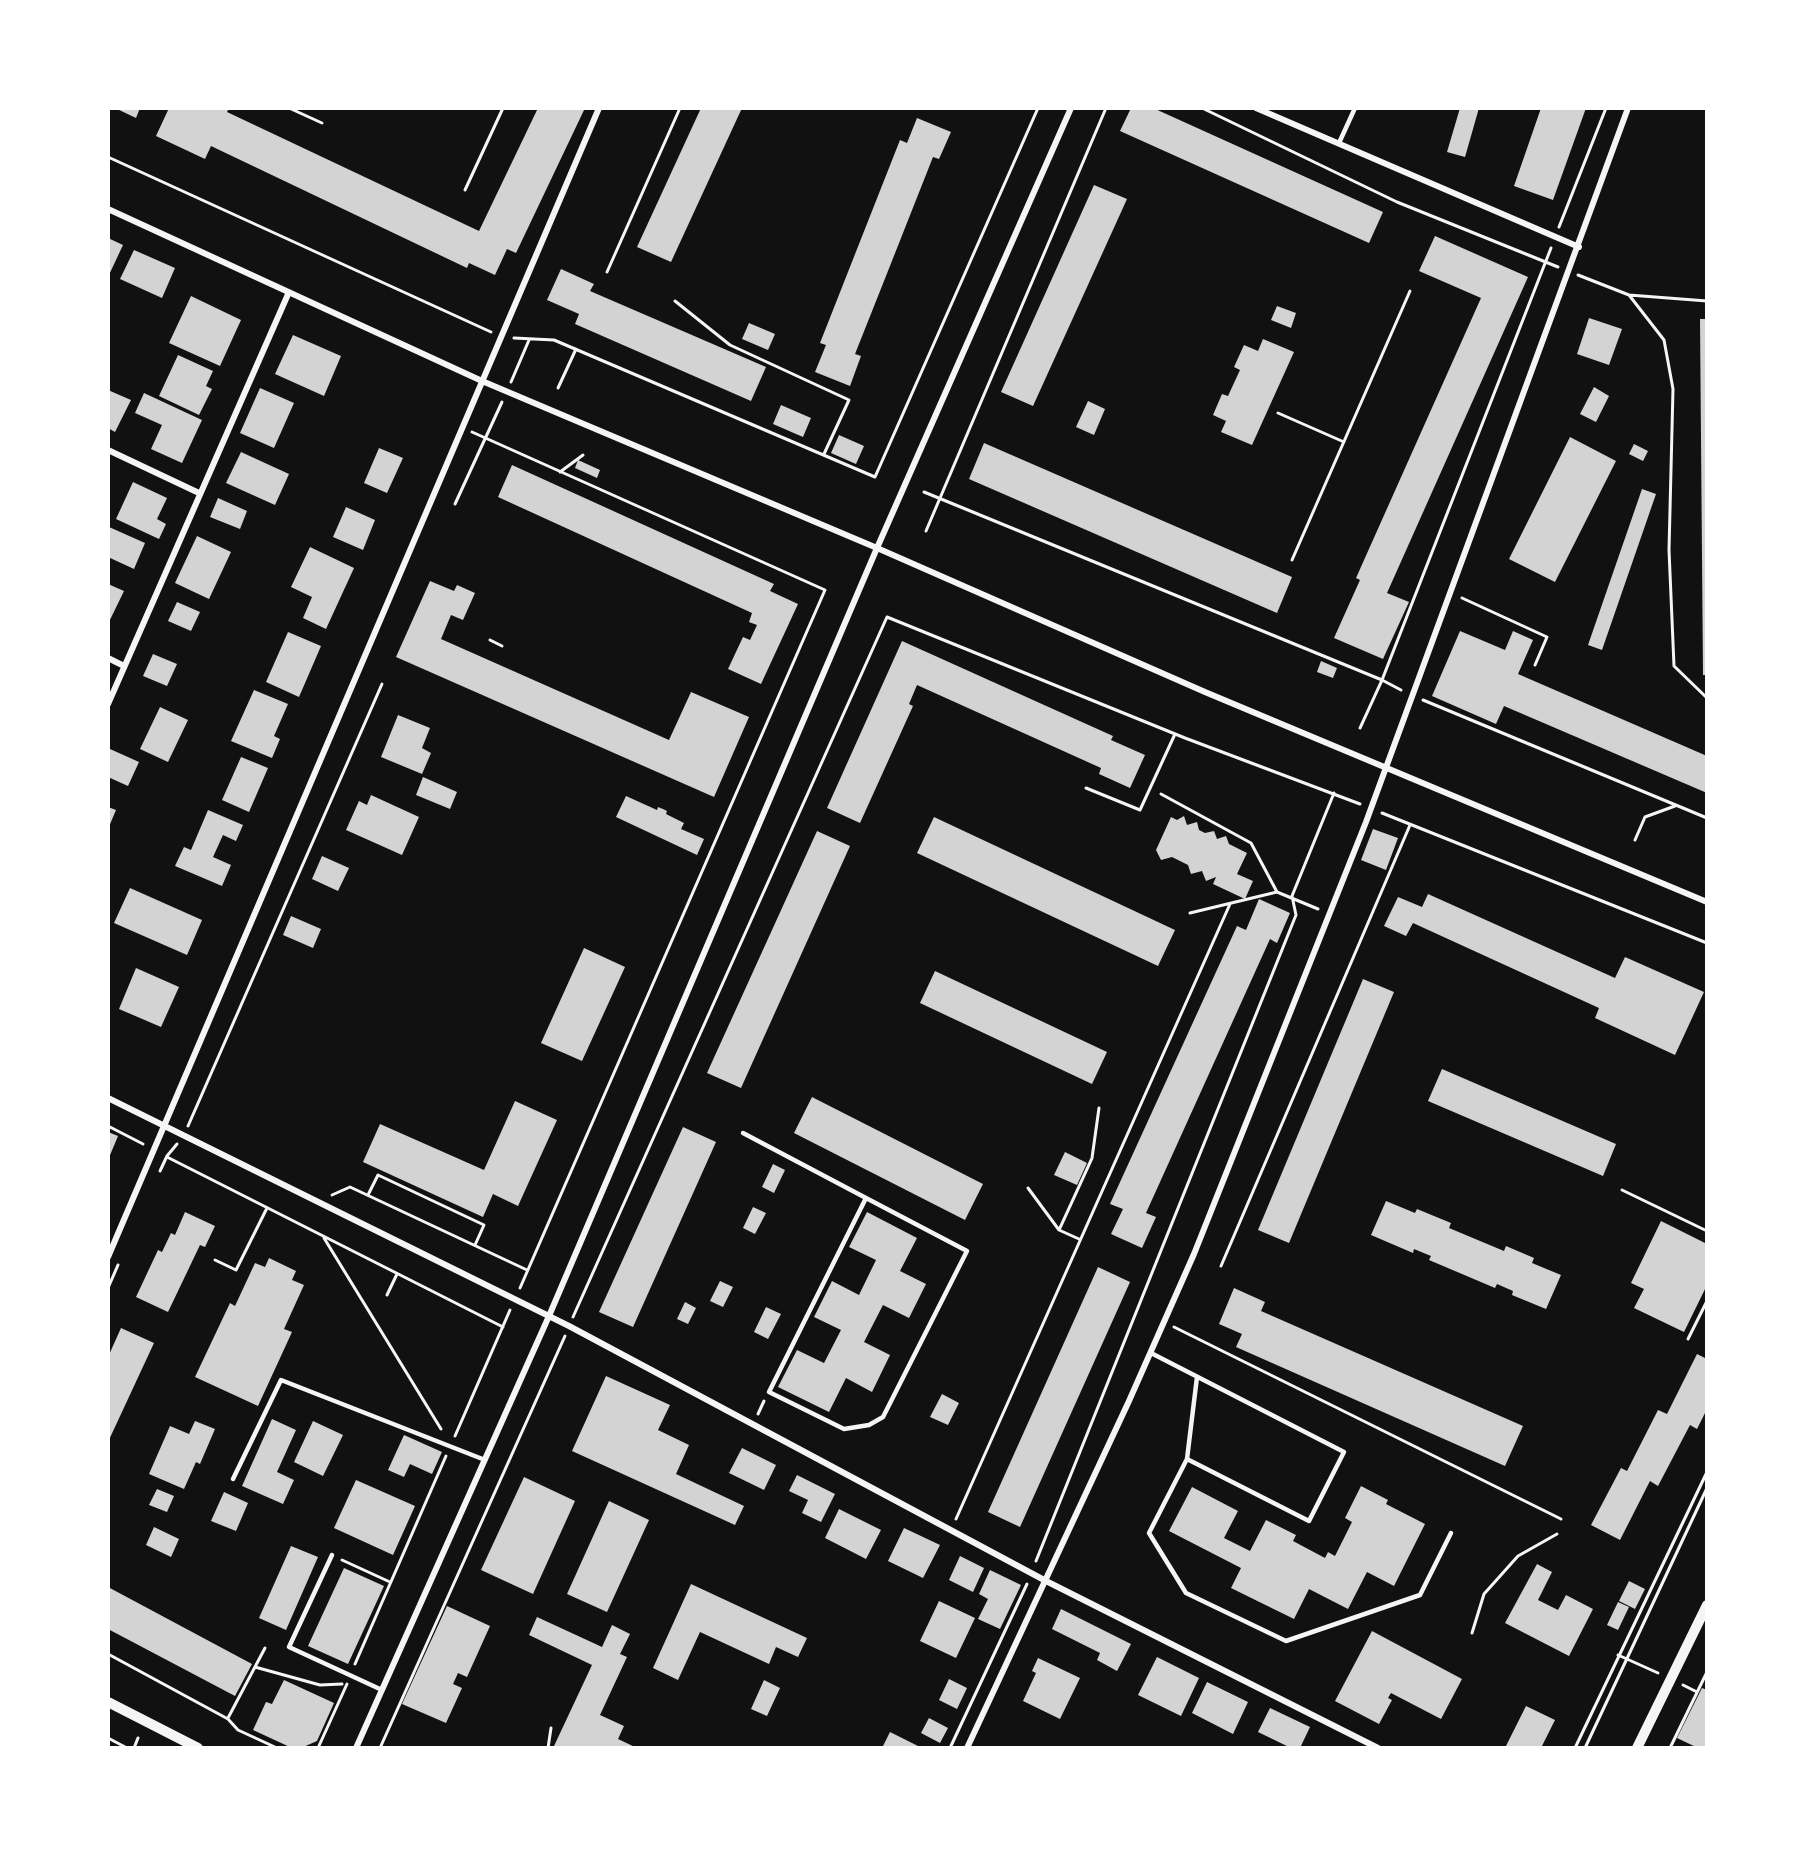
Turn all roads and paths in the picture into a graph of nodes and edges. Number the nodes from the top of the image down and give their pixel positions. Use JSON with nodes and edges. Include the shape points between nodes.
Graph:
{"nodes":[{"id":1,"x":289,"y":108,"type":"edge"},
{"id":2,"x":503,"y":108,"type":"edge"},
{"id":3,"x":599,"y":108,"type":"edge"},
{"id":4,"x":680,"y":108,"type":"edge"},
{"id":5,"x":1038,"y":108,"type":"edge"},
{"id":6,"x":1071,"y":108,"type":"edge"},
{"id":7,"x":1106,"y":108,"type":"edge"},
{"id":8,"x":1202,"y":108,"type":"edge"},
{"id":9,"x":1256,"y":108,"type":"edge"},
{"id":10,"x":1355,"y":108,"type":"edge"},
{"id":11,"x":1606,"y":108,"type":"edge"},
{"id":12,"x":1628,"y":108,"type":"edge"},
{"id":13,"x":322,"y":123,"type":"dead end"},
{"id":14,"x":1339,"y":143,"type":"junction"},
{"id":15,"x":108,"y":157,"type":"edge"},
{"id":16,"x":465,"y":190,"type":"dead end"},
{"id":17,"x":108,"y":209,"type":"edge"},
{"id":18,"x":1555,"y":237,"type":"junction"},
{"id":19,"x":1579,"y":247,"type":"junction"},
{"id":20,"x":1545,"y":262,"type":"junction"},
{"id":21,"x":607,"y":272,"type":"dead end"},
{"id":22,"x":1569,"y":272,"type":"junction"},
{"id":23,"x":1410,"y":291,"type":"dead end"},
{"id":24,"x":289,"y":292,"type":"junction"},
{"id":25,"x":1629,"y":295,"type":"junction"},
{"id":26,"x":675,"y":301,"type":"dead end"},
{"id":27,"x":1707,"y":301,"type":"edge"},
{"id":28,"x":501,"y":337,"type":"junction"},
{"id":29,"x":529,"y":340,"type":"junction"},
{"id":30,"x":576,"y":349,"type":"junction"},
{"id":31,"x":482,"y":381,"type":"junction"},
{"id":32,"x":558,"y":388,"type":"dead end"},
{"id":33,"x":507,"y":391,"type":"junction"},
{"id":34,"x":1278,"y":413,"type":"dead end"},
{"id":35,"x":462,"y":428,"type":"junction"},
{"id":36,"x":485,"y":438,"type":"junction"},
{"id":37,"x":1344,"y":442,"type":"junction"},
{"id":38,"x":108,"y":450,"type":"edge"},
{"id":39,"x":824,"y":454,"type":"junction"},
{"id":40,"x":583,"y":455,"type":"dead end"},
{"id":41,"x":560,"y":472,"type":"junction"},
{"id":42,"x":924,"y":492,"type":"dead end"},
{"id":43,"x":199,"y":493,"type":"junction"},
{"id":44,"x":940,"y":498,"type":"junction"},
{"id":45,"x":455,"y":504,"type":"dead end"},
{"id":46,"x":926,"y":531,"type":"dead end"},
{"id":47,"x":877,"y":548,"type":"junction"},
{"id":48,"x":1292,"y":560,"type":"dead end"},
{"id":49,"x":1449,"y":593,"type":"junction"},
{"id":50,"x":490,"y":640,"type":"dead end"},
{"id":51,"x":502,"y":646,"type":"dead end"},
{"id":52,"x":108,"y":658,"type":"edge"},
{"id":53,"x":1535,"y":665,"type":"dead end"},
{"id":54,"x":124,"y":666,"type":"junction"},
{"id":55,"x":1382,"y":680,"type":"junction"},
{"id":56,"x":382,"y":684,"type":"dead end"},
{"id":57,"x":1411,"y":695,"type":"junction"},
{"id":58,"x":1707,"y":698,"type":"edge"},
{"id":59,"x":108,"y":704,"type":"edge"},
{"id":60,"x":1360,"y":728,"type":"dead end"},
{"id":61,"x":1175,"y":733,"type":"junction"},
{"id":62,"x":1385,"y":766,"type":"junction"},
{"id":63,"x":1086,"y":788,"type":"dead end"},
{"id":64,"x":1334,"y":793,"type":"junction"},
{"id":65,"x":1161,"y":794,"type":"dead end"},
{"id":66,"x":1677,"y":806,"type":"junction"},
{"id":67,"x":1370,"y":808,"type":"junction"},
{"id":68,"x":1707,"y":818,"type":"edge"},
{"id":69,"x":1410,"y":825,"type":"junction"},
{"id":70,"x":1635,"y":840,"type":"dead end"},
{"id":71,"x":1277,"y":892,"type":"junction"},
{"id":72,"x":1292,"y":896,"type":"junction"},
{"id":73,"x":1707,"y":902,"type":"edge"},
{"id":74,"x":1230,"y":904,"type":"junction"},
{"id":75,"x":1190,"y":914,"type":"dead end"},
{"id":76,"x":1330,"y":915,"type":"junction"},
{"id":77,"x":1707,"y":943,"type":"edge"},
{"id":78,"x":108,"y":1098,"type":"edge"},
{"id":79,"x":1099,"y":1108,"type":"dead end"},
{"id":80,"x":108,"y":1126,"type":"edge"},
{"id":81,"x":164,"y":1127,"type":"junction"},
{"id":82,"x":743,"y":1133,"type":"dead end"},
{"id":83,"x":183,"y":1136,"type":"junction"},
{"id":84,"x":154,"y":1150,"type":"junction"},
{"id":85,"x":167,"y":1156,"type":"junction"},
{"id":86,"x":158,"y":1177,"type":"dead end"},
{"id":87,"x":350,"y":1187,"type":"dead end"},
{"id":88,"x":1028,"y":1188,"type":"dead end"},
{"id":89,"x":1622,"y":1190,"type":"dead end"},
{"id":90,"x":368,"y":1195,"type":"junction"},
{"id":91,"x":866,"y":1198,"type":"junction"},
{"id":92,"x":267,"y":1208,"type":"junction"},
{"id":93,"x":1059,"y":1230,"type":"junction"},
{"id":94,"x":1707,"y":1231,"type":"edge"},
{"id":95,"x":323,"y":1236,"type":"junction"},
{"id":96,"x":1079,"y":1239,"type":"junction"},
{"id":97,"x":475,"y":1245,"type":"junction"},
{"id":98,"x":108,"y":1257,"type":"edge"},
{"id":99,"x":122,"y":1258,"type":"dead end"},
{"id":100,"x":215,"y":1260,"type":"dead end"},
{"id":101,"x":1221,"y":1266,"type":"dead end"},
{"id":102,"x":528,"y":1270,"type":"junction"},
{"id":103,"x":397,"y":1274,"type":"junction"},
{"id":104,"x":108,"y":1288,"type":"edge"},
{"id":105,"x":387,"y":1295,"type":"dead end"},
{"id":106,"x":515,"y":1299,"type":"junction"},
{"id":107,"x":1707,"y":1301,"type":"edge"},
{"id":108,"x":549,"y":1316,"type":"junction"},
{"id":109,"x":1164,"y":1323,"type":"junction"},
{"id":110,"x":569,"y":1326,"type":"junction"},
{"id":111,"x":503,"y":1327,"type":"junction"},
{"id":112,"x":1688,"y":1339,"type":"dead end"},
{"id":113,"x":1150,"y":1353,"type":"junction"},
{"id":114,"x":1197,"y":1377,"type":"junction"},
{"id":115,"x":769,"y":1392,"type":"junction"},
{"id":116,"x":753,"y":1423,"type":"junction"},
{"id":117,"x":451,"y":1446,"type":"junction"},
{"id":118,"x":1187,"y":1459,"type":"junction"},
{"id":119,"x":485,"y":1460,"type":"junction"},
{"id":120,"x":1707,"y":1472,"type":"edge"},
{"id":121,"x":233,"y":1479,"type":"dead end"},
{"id":122,"x":1707,"y":1488,"type":"edge"},
{"id":123,"x":1561,"y":1519,"type":"dead end"},
{"id":124,"x":951,"y":1528,"type":"junction"},
{"id":125,"x":1451,"y":1533,"type":"dead end"},
{"id":126,"x":1557,"y":1534,"type":"dead end"},
{"id":127,"x":332,"y":1555,"type":"joint"},
{"id":128,"x":1031,"y":1573,"type":"junction"},
{"id":129,"x":1046,"y":1581,"type":"junction"},
{"id":130,"x":391,"y":1582,"type":"junction"},
{"id":131,"x":1707,"y":1605,"type":"edge"},
{"id":132,"x":1472,"y":1633,"type":"dead end"},
{"id":133,"x":265,"y":1648,"type":"dead end"},
{"id":134,"x":108,"y":1654,"type":"edge"},
{"id":135,"x":255,"y":1667,"type":"junction"},
{"id":136,"x":1707,"y":1672,"type":"edge"},
{"id":137,"x":350,"y":1676,"type":"junction"},
{"id":138,"x":346,"y":1684,"type":"junction"},
{"id":139,"x":382,"y":1690,"type":"junction"},
{"id":140,"x":108,"y":1702,"type":"edge"},
{"id":141,"x":228,"y":1719,"type":"junction"},
{"id":142,"x":551,"y":1728,"type":"dead end"},
{"id":143,"x":108,"y":1738,"type":"edge"},
{"id":144,"x":138,"y":1738,"type":"dead end"},
{"id":145,"x":127,"y":1748,"type":"edge"},
{"id":146,"x":134,"y":1748,"type":"edge"},
{"id":147,"x":198,"y":1748,"type":"edge"},
{"id":148,"x":278,"y":1748,"type":"edge"},
{"id":149,"x":318,"y":1748,"type":"edge"},
{"id":150,"x":356,"y":1748,"type":"edge"},
{"id":151,"x":380,"y":1748,"type":"edge"},
{"id":152,"x":548,"y":1748,"type":"edge"},
{"id":153,"x":950,"y":1748,"type":"edge"},
{"id":154,"x":967,"y":1748,"type":"edge"},
{"id":155,"x":1378,"y":1748,"type":"edge"},
{"id":156,"x":1575,"y":1748,"type":"edge"},
{"id":157,"x":1585,"y":1748,"type":"edge"},
{"id":158,"x":1637,"y":1748,"type":"edge"},
{"id":159,"x":1670,"y":1748,"type":"edge"}],
"edges":[{"from":1,"to":13,"type":"path"},
{"from":2,"to":16,"type":"path"},
{"from":3,"to":28,"type":"street"},
{"from":4,"to":21,"type":"path"},
{"from":5,"to":39,"type":"path","via":[[875,477]]},
{"from":6,"to":47,"type":"street"},
{"from":7,"to":44,"type":"path"},
{"from":8,"to":20,"type":"path","via":[[1398,202]]},
{"from":9,"to":14,"type":"street"},
{"from":10,"to":14,"type":"lane"},
{"from":11,"to":18,"type":"path"},
{"from":12,"to":19,"type":"street"},
{"from":14,"to":18,"type":"street"},
{"from":15,"to":28,"type":"path"},
{"from":17,"to":24,"type":"street"},
{"from":18,"to":19,"type":"street"},
{"from":18,"to":20,"type":"path"},
{"from":19,"to":22,"type":"street"},
{"from":20,"to":22,"type":"path"},
{"from":20,"to":55,"type":"path"},
{"from":22,"to":25,"type":"path"},
{"from":22,"to":49,"type":"street"},
{"from":23,"to":37,"type":"path"},
{"from":24,"to":31,"type":"street"},
{"from":24,"to":43,"type":"street"},
{"from":25,"to":27,"type":"path"},
{"from":25,"to":58,"type":"path","via":[[1664,339],[1673,389],[1670,550],[1674,666]]},
{"from":26,"to":39,"type":"path","via":[[730,345],[849,400]]},
{"from":28,"to":29,"type":"path"},
{"from":28,"to":31,"type":"street"},
{"from":29,"to":30,"type":"path","via":[[554,340]]},
{"from":29,"to":33,"type":"path"},
{"from":30,"to":32,"type":"path"},
{"from":30,"to":39,"type":"path"},
{"from":31,"to":33,"type":"street"},
{"from":31,"to":35,"type":"street"},
{"from":33,"to":36,"type":"path"},
{"from":33,"to":47,"type":"street"},
{"from":34,"to":37,"type":"path"},
{"from":35,"to":36,"type":"path"},
{"from":35,"to":81,"type":"street"},
{"from":36,"to":41,"type":"path"},
{"from":36,"to":45,"type":"path"},
{"from":37,"to":48,"type":"path"},
{"from":38,"to":43,"type":"street"},
{"from":40,"to":41,"type":"path"},
{"from":41,"to":102,"type":"path","via":[[825,590]]},
{"from":42,"to":44,"type":"path"},
{"from":43,"to":54,"type":"street"},
{"from":44,"to":46,"type":"path"},
{"from":44,"to":55,"type":"path"},
{"from":47,"to":62,"type":"street"},
{"from":47,"to":108,"type":"street"},
{"from":49,"to":53,"type":"path","via":[[1547,637]]},
{"from":49,"to":57,"type":"street"},
{"from":50,"to":51,"type":"path"},
{"from":52,"to":54,"type":"street"},
{"from":54,"to":59,"type":"street"},
{"from":55,"to":57,"type":"path"},
{"from":55,"to":60,"type":"path"},
{"from":56,"to":83,"type":"path"},
{"from":57,"to":62,"type":"street"},
{"from":57,"to":66,"type":"path"},
{"from":61,"to":63,"type":"path","via":[[1140,810]]},
{"from":61,"to":64,"type":"path"},
{"from":61,"to":110,"type":"path","via":[[887,617]]},
{"from":62,"to":67,"type":"street"},
{"from":62,"to":73,"type":"street"},
{"from":64,"to":67,"type":"path"},
{"from":64,"to":72,"type":"path"},
{"from":65,"to":71,"type":"path","via":[[1251,843]]},
{"from":66,"to":68,"type":"path"},
{"from":66,"to":70,"type":"path","via":[[1644,817]]},
{"from":67,"to":69,"type":"path"},
{"from":67,"to":76,"type":"street"},
{"from":69,"to":77,"type":"path"},
{"from":69,"to":101,"type":"path"},
{"from":71,"to":72,"type":"path"},
{"from":71,"to":74,"type":"path"},
{"from":72,"to":76,"type":"path"},
{"from":72,"to":128,"type":"path","via":[[1296,915]]},
{"from":74,"to":75,"type":"path"},
{"from":74,"to":96,"type":"path"},
{"from":76,"to":109,"type":"street"},
{"from":78,"to":81,"type":"street"},
{"from":79,"to":93,"type":"path","via":[[1092,1158]]},
{"from":80,"to":84,"type":"path"},
{"from":81,"to":83,"type":"street"},
{"from":81,"to":84,"type":"street"},
{"from":82,"to":91,"type":"lane"},
{"from":83,"to":85,"type":"path"},
{"from":83,"to":106,"type":"street"},
{"from":84,"to":85,"type":"path"},
{"from":84,"to":98,"type":"street"},
{"from":85,"to":86,"type":"path"},
{"from":85,"to":92,"type":"path"},
{"from":87,"to":90,"type":"path"},
{"from":88,"to":93,"type":"path"},
{"from":89,"to":94,"type":"path"},
{"from":90,"to":97,"type":"path"},
{"from":90,"to":97,"type":"path","via":[[378,1175],[484,1225]]},
{"from":91,"to":115,"type":"lane"},
{"from":91,"to":115,"type":"lane","via":[[967,1251],[882,1417],[870,1425],[844,1429]]},
{"from":92,"to":95,"type":"path"},
{"from":92,"to":100,"type":"path","via":[[237,1270]]},
{"from":93,"to":96,"type":"path"},
{"from":95,"to":103,"type":"path"},
{"from":95,"to":117,"type":"path"},
{"from":96,"to":124,"type":"path"},
{"from":97,"to":102,"type":"path"},
{"from":99,"to":104,"type":"path"},
{"from":102,"to":106,"type":"path"},
{"from":103,"to":105,"type":"path"},
{"from":103,"to":111,"type":"path"},
{"from":106,"to":108,"type":"street"},
{"from":106,"to":111,"type":"path"},
{"from":107,"to":112,"type":"path"},
{"from":108,"to":110,"type":"street"},
{"from":108,"to":119,"type":"street"},
{"from":109,"to":113,"type":"street"},
{"from":109,"to":123,"type":"path"},
{"from":110,"to":116,"type":"street"},
{"from":110,"to":151,"type":"path"},
{"from":111,"to":117,"type":"path"},
{"from":113,"to":114,"type":"lane"},
{"from":113,"to":129,"type":"street"},
{"from":114,"to":118,"type":"lane"},
{"from":114,"to":118,"type":"lane","via":[[1344,1452],[1309,1521]]},
{"from":115,"to":116,"type":"path"},
{"from":116,"to":124,"type":"street"},
{"from":117,"to":119,"type":"lane"},
{"from":117,"to":121,"type":"lane","via":[[281,1380]]},
{"from":117,"to":130,"type":"path"},
{"from":118,"to":125,"type":"lane","via":[[1149,1533],[1186,1593],[1286,1641],[1420,1595]]},
{"from":119,"to":139,"type":"street"},
{"from":120,"to":156,"type":"path"},
{"from":122,"to":157,"type":"path"},
{"from":124,"to":128,"type":"street"},
{"from":126,"to":132,"type":"path","via":[[1518,1556],[1484,1594]]},
{"from":127,"to":130,"type":"path"},
{"from":127,"to":137,"type":"lane","via":[[290,1647]]},
{"from":128,"to":129,"type":"street"},
{"from":128,"to":153,"type":"path"},
{"from":129,"to":154,"type":"street"},
{"from":129,"to":155,"type":"street"},
{"from":130,"to":137,"type":"path"},
{"from":131,"to":158,"type":"street"},
{"from":133,"to":135,"type":"path"},
{"from":134,"to":141,"type":"path"},
{"from":135,"to":138,"type":"path","via":[[320,1685]]},
{"from":135,"to":141,"type":"path"},
{"from":136,"to":159,"type":"path"},
{"from":137,"to":138,"type":"path"},
{"from":137,"to":139,"type":"lane"},
{"from":138,"to":149,"type":"path"},
{"from":139,"to":150,"type":"street"},
{"from":140,"to":147,"type":"street"},
{"from":141,"to":148,"type":"path","via":[[238,1730]]},
{"from":142,"to":152,"type":"path"},
{"from":143,"to":145,"type":"path"},
{"from":144,"to":146,"type":"path"}]}
